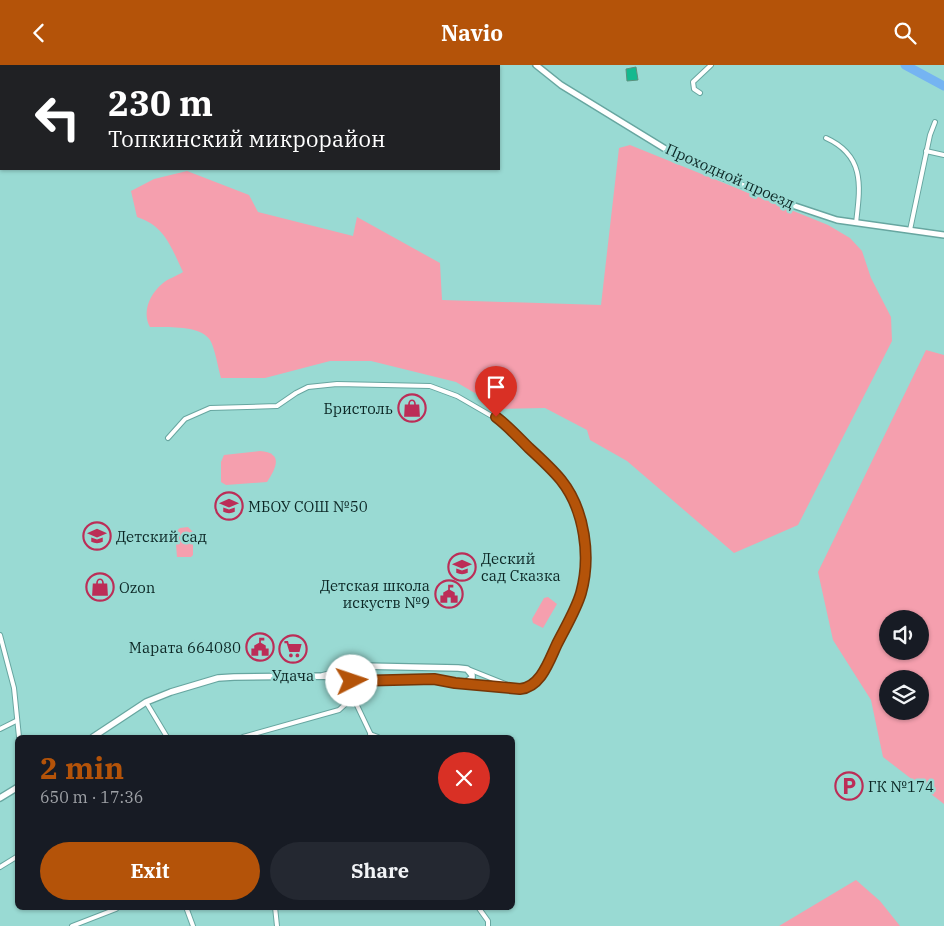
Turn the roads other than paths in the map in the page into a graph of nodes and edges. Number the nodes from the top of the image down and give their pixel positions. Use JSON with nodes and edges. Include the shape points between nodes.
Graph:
{"nodes":[{"id":1,"x":537,"y":65,"type":"edge"},
{"id":2,"x":545,"y":65,"type":"edge"},
{"id":3,"x":711,"y":65,"type":"edge"},
{"id":4,"x":546,"y":75,"type":"junction"},
{"id":5,"x":700,"y":93,"type":"dead end"},
{"id":6,"x":935,"y":122,"type":"dead end"},
{"id":7,"x":826,"y":138,"type":"dead end"},
{"id":8,"x":926,"y":151,"type":"junction"},
{"id":9,"x":944,"y":155,"type":"edge"},
{"id":10,"x":856,"y":223,"type":"junction"},
{"id":11,"x":910,"y":230,"type":"junction"},
{"id":12,"x":944,"y":235,"type":"edge"},
{"id":13,"x":168,"y":438,"type":"dead end"},
{"id":14,"x":0,"y":635,"type":"edge"},
{"id":15,"x":467,"y":669,"type":"junction"},
{"id":16,"x":322,"y":676,"type":"junction"},
{"id":17,"x":352,"y":679,"type":"junction"},
{"id":18,"x":464,"y":684,"type":"junction"},
{"id":19,"x":512,"y":687,"type":"junction"},
{"id":20,"x":353,"y":697,"type":"junction"},
{"id":21,"x":146,"y":703,"type":"junction"},
{"id":22,"x":16,"y":721,"type":"junction"},
{"id":23,"x":0,"y":729,"type":"edge"},
{"id":24,"x":19,"y":735,"type":"edge"},
{"id":25,"x":96,"y":735,"type":"edge"},
{"id":26,"x":166,"y":735,"type":"edge"},
{"id":27,"x":251,"y":735,"type":"edge"},
{"id":28,"x":371,"y":735,"type":"edge"},
{"id":29,"x":15,"y":789,"type":"edge"},
{"id":30,"x":0,"y":798,"type":"edge"},
{"id":31,"x":15,"y":858,"type":"edge"},
{"id":32,"x":0,"y":867,"type":"edge"},
{"id":33,"x":113,"y":910,"type":"edge"},
{"id":34,"x":187,"y":910,"type":"edge"},
{"id":35,"x":275,"y":910,"type":"edge"},
{"id":36,"x":480,"y":910,"type":"edge"},
{"id":37,"x":72,"y":926,"type":"edge"},
{"id":38,"x":193,"y":926,"type":"edge"},
{"id":39,"x":277,"y":926,"type":"edge"},
{"id":40,"x":488,"y":926,"type":"edge"}],
"edges":[{"from":1,"to":4,"type":"street","name":"Проходной проезд"},
{"from":2,"to":4,"type":"street"},
{"from":3,"to":5,"type":"street","via":[[693,82],[694,89]]},
{"from":4,"to":10,"type":"street","name":"Проходной проезд","via":[[667,150],[720,176],[823,216]]},
{"from":6,"to":8,"type":"street"},
{"from":7,"to":10,"type":"street","via":[[846,153],[858,172],[860,185]]},
{"from":8,"to":9,"type":"street"},
{"from":8,"to":11,"type":"street"},
{"from":10,"to":11,"type":"street","name":"Проходной проезд"},
{"from":11,"to":12,"type":"street","name":"Проходной проезд"},
{"from":13,"to":19,"type":"street","via":[[186,419],[210,408],[278,406],[308,387],[337,385],[430,386],[496,417],[562,480],[580,518],[586,548],[581,593],[544,669],[528,688]]},
{"from":14,"to":22,"type":"street","via":[[14,689]]},
{"from":15,"to":16,"type":"main road","via":[[361,666]]},
{"from":15,"to":18,"type":"main road","via":[[472,678]]},
{"from":15,"to":19,"type":"street"},
{"from":16,"to":17,"type":"main road"},
{"from":16,"to":21,"type":"main road","via":[[218,678]]},
{"from":17,"to":18,"type":"main road","via":[[434,679]]},
{"from":17,"to":20,"type":"street"},
{"from":18,"to":19,"type":"street"},
{"from":20,"to":27,"type":"street","via":[[339,710]]},
{"from":20,"to":28,"type":"street"},
{"from":21,"to":25,"type":"main road"},
{"from":21,"to":26,"type":"street"},
{"from":22,"to":23,"type":"street"},
{"from":22,"to":24,"type":"street"},
{"from":29,"to":30,"type":"main road"},
{"from":31,"to":32,"type":"street"},
{"from":33,"to":37,"type":"street"},
{"from":34,"to":38,"type":"street"},
{"from":35,"to":39,"type":"street"},
{"from":36,"to":40,"type":"street"}]}
